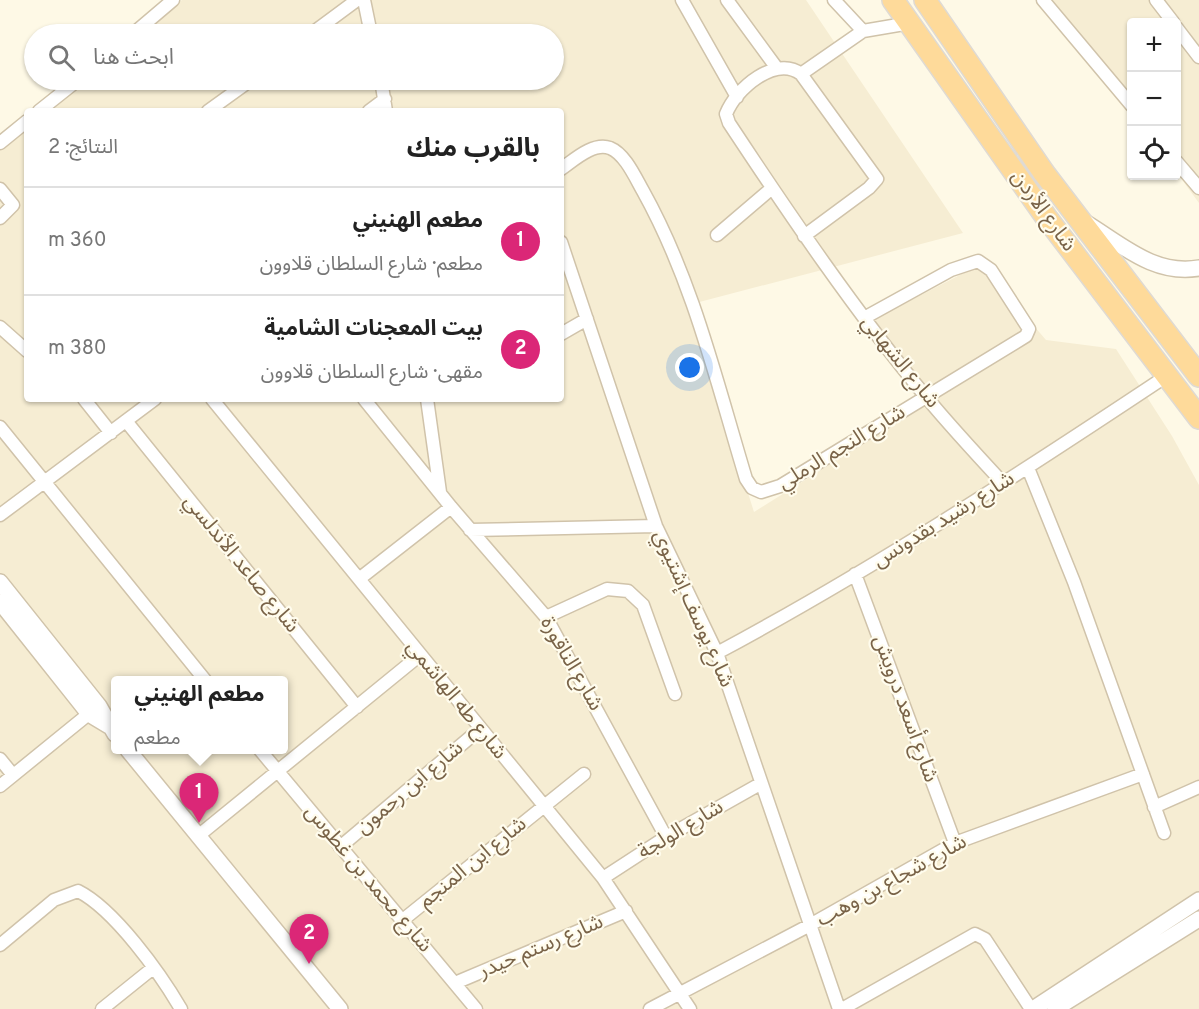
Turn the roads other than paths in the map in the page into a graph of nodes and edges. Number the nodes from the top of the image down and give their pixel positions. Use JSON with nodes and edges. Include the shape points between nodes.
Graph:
{"nodes":[{"id":1,"x":173,"y":0,"type":"edge"},
{"id":2,"x":357,"y":0,"type":"edge"},
{"id":3,"x":364,"y":0,"type":"edge"},
{"id":4,"x":682,"y":0,"type":"edge"},
{"id":5,"x":727,"y":0,"type":"edge"},
{"id":6,"x":834,"y":0,"type":"edge"},
{"id":7,"x":893,"y":0,"type":"edge"},
{"id":8,"x":925,"y":0,"type":"edge"},
{"id":9,"x":1043,"y":0,"type":"edge"},
{"id":10,"x":1156,"y":0,"type":"edge"},
{"id":11,"x":1170,"y":18,"type":"edge"},
{"id":12,"x":910,"y":23,"type":"junction"},
{"id":13,"x":145,"y":24,"type":"edge"},
{"id":14,"x":325,"y":24,"type":"edge"},
{"id":15,"x":369,"y":24,"type":"edge"},
{"id":16,"x":863,"y":31,"type":"junction"},
{"id":17,"x":1181,"y":34,"type":"edge"},
{"id":18,"x":1199,"y":57,"type":"edge"},
{"id":19,"x":776,"y":67,"type":"junction"},
{"id":20,"x":801,"y":74,"type":"junction"},
{"id":21,"x":65,"y":90,"type":"edge"},
{"id":22,"x":237,"y":90,"type":"edge"},
{"id":23,"x":383,"y":90,"type":"edge"},
{"id":24,"x":737,"y":97,"type":"junction"},
{"id":25,"x":1127,"y":101,"type":"edge"},
{"id":26,"x":386,"y":105,"type":"edge"},
{"id":27,"x":43,"y":108,"type":"edge"},
{"id":28,"x":212,"y":108,"type":"edge"},
{"id":29,"x":24,"y":123,"type":"edge"},
{"id":30,"x":0,"y":143,"type":"edge"},
{"id":31,"x":564,"y":167,"type":"edge"},
{"id":32,"x":1181,"y":167,"type":"edge"},
{"id":33,"x":772,"y":188,"type":"junction"},
{"id":34,"x":1199,"y":188,"type":"edge"},
{"id":35,"x":0,"y":189,"type":"edge"},
{"id":36,"x":1076,"y":217,"type":"junction"},
{"id":37,"x":0,"y":218,"type":"edge"},
{"id":38,"x":717,"y":235,"type":"dead end"},
{"id":39,"x":804,"y":236,"type":"junction"},
{"id":40,"x":564,"y":251,"type":"edge"},
{"id":41,"x":1199,"y":268,"type":"edge"},
{"id":42,"x":864,"y":318,"type":"junction"},
{"id":43,"x":587,"y":319,"type":"junction"},
{"id":44,"x":0,"y":327,"type":"edge"},
{"id":45,"x":564,"y":332,"type":"edge"},
{"id":46,"x":24,"y":348,"type":"edge"},
{"id":47,"x":1199,"y":376,"type":"edge"},
{"id":48,"x":1165,"y":377,"type":"junction"},
{"id":49,"x":927,"y":398,"type":"junction"},
{"id":50,"x":86,"y":402,"type":"edge"},
{"id":51,"x":151,"y":402,"type":"edge"},
{"id":52,"x":214,"y":402,"type":"edge"},
{"id":53,"x":366,"y":402,"type":"edge"},
{"id":54,"x":427,"y":402,"type":"edge"},
{"id":55,"x":1199,"y":418,"type":"edge"},
{"id":56,"x":126,"y":421,"type":"junction"},
{"id":57,"x":0,"y":427,"type":"edge"},
{"id":58,"x":111,"y":433,"type":"junction"},
{"id":59,"x":1028,"y":468,"type":"junction"},
{"id":60,"x":44,"y":480,"type":"junction"},
{"id":61,"x":1003,"y":483,"type":"junction"},
{"id":62,"x":440,"y":494,"type":"junction"},
{"id":63,"x":451,"y":507,"type":"junction"},
{"id":64,"x":0,"y":515,"type":"edge"},
{"id":65,"x":656,"y":526,"type":"junction"},
{"id":66,"x":470,"y":530,"type":"junction"},
{"id":67,"x":855,"y":574,"type":"junction"},
{"id":68,"x":359,"y":579,"type":"junction"},
{"id":69,"x":0,"y":582,"type":"edge"},
{"id":70,"x":0,"y":602,"type":"edge"},
{"id":71,"x":546,"y":617,"type":"junction"},
{"id":72,"x":717,"y":653,"type":"junction"},
{"id":73,"x":420,"y":655,"type":"junction"},
{"id":74,"x":201,"y":676,"type":"edge"},
{"id":75,"x":675,"y":694,"type":"dead end"},
{"id":76,"x":357,"y":707,"type":"junction"},
{"id":77,"x":94,"y":710,"type":"junction"},
{"id":78,"x":111,"y":729,"type":"edge"},
{"id":79,"x":480,"y":729,"type":"junction"},
{"id":80,"x":131,"y":754,"type":"edge"},
{"id":81,"x":263,"y":754,"type":"edge"},
{"id":82,"x":0,"y":759,"type":"edge"},
{"id":83,"x":278,"y":771,"type":"junction"},
{"id":84,"x":584,"y":774,"type":"dead end"},
{"id":85,"x":1143,"y":774,"type":"junction"},
{"id":86,"x":13,"y":775,"type":"junction"},
{"id":87,"x":760,"y":784,"type":"junction"},
{"id":88,"x":0,"y":786,"type":"edge"},
{"id":89,"x":1199,"y":787,"type":"edge"},
{"id":90,"x":542,"y":806,"type":"junction"},
{"id":91,"x":1154,"y":807,"type":"junction"},
{"id":92,"x":1164,"y":833,"type":"dead end"},
{"id":93,"x":198,"y":836,"type":"junction"},
{"id":94,"x":666,"y":837,"type":"junction"},
{"id":95,"x":955,"y":843,"type":"junction"},
{"id":96,"x":340,"y":847,"type":"junction"},
{"id":97,"x":603,"y":878,"type":"junction"},
{"id":98,"x":1199,"y":900,"type":"edge"},
{"id":99,"x":626,"y":911,"type":"junction"},
{"id":100,"x":404,"y":919,"type":"junction"},
{"id":101,"x":1199,"y":919,"type":"edge"},
{"id":102,"x":810,"y":925,"type":"junction"},
{"id":103,"x":0,"y":945,"type":"edge"},
{"id":104,"x":153,"y":968,"type":"junction"},
{"id":105,"x":455,"y":983,"type":"junction"},
{"id":106,"x":681,"y":992,"type":"junction"},
{"id":107,"x":102,"y":1009,"type":"edge"},
{"id":108,"x":181,"y":1009,"type":"edge"},
{"id":109,"x":340,"y":1009,"type":"edge"},
{"id":110,"x":476,"y":1009,"type":"edge"},
{"id":111,"x":650,"y":1009,"type":"edge"},
{"id":112,"x":690,"y":1009,"type":"edge"},
{"id":113,"x":841,"y":1009,"type":"edge"},
{"id":114,"x":1032,"y":1009,"type":"edge"},
{"id":115,"x":1055,"y":1009,"type":"edge"}],
"edges":[{"from":1,"to":13,"type":"street"},
{"from":2,"to":14,"type":"street"},
{"from":3,"to":15,"type":"street"},
{"from":4,"to":24,"type":"street"},
{"from":5,"to":19,"type":"street"},
{"from":6,"to":16,"type":"street"},
{"from":7,"to":12,"type":"highway","name":"شارع الأردن"},
{"from":8,"to":36,"type":"highway","name":"شارع الأردن"},
{"from":9,"to":25,"type":"street"},
{"from":10,"to":11,"type":"street"},
{"from":12,"to":16,"type":"street"},
{"from":12,"to":48,"type":"highway","name":"شارع الأردن","via":[[1025,188]]},
{"from":16,"to":20,"type":"street"},
{"from":17,"to":18,"type":"street"},
{"from":19,"to":20,"type":"street","via":[[789,67]]},
{"from":19,"to":24,"type":"street"},
{"from":20,"to":39,"type":"street","via":[[877,179]]},
{"from":21,"to":27,"type":"street"},
{"from":22,"to":28,"type":"street"},
{"from":23,"to":26,"type":"street"},
{"from":24,"to":33,"type":"street","name":"شارع الشهابي","via":[[726,118]]},
{"from":29,"to":30,"type":"street"},
{"from":31,"to":49,"type":"street","name":"شارع النجم الرملي","via":[[586,152],[608,147],[617,152],[633,173],[663,226],[688,286],[752,488],[761,492],[780,486]]},
{"from":32,"to":34,"type":"street"},
{"from":33,"to":38,"type":"street"},
{"from":33,"to":39,"type":"street","name":"شارع الشهابي"},
{"from":35,"to":37,"type":"street","via":[[13,205]]},
{"from":36,"to":41,"type":"street","via":[[1156,266],[1172,270]]},
{"from":36,"to":47,"type":"highway","name":"شارع الأردن"},
{"from":39,"to":42,"type":"street","name":"شارع الشهابي"},
{"from":40,"to":43,"type":"street","name":"شارع يوسف إشتيوي"},
{"from":42,"to":49,"type":"street","name":"شارع الشهابي"},
{"from":42,"to":49,"type":"street","via":[[969,262],[978,261],[991,270],[1028,326],[1028,333]]},
{"from":43,"to":45,"type":"street"},
{"from":43,"to":65,"type":"street","name":"شارع يوسف إشتيوي"},
{"from":44,"to":46,"type":"street"},
{"from":48,"to":55,"type":"highway","name":"شارع الأردن"},
{"from":48,"to":59,"type":"street","name":"شارع رشيد بقدونس"},
{"from":49,"to":61,"type":"street","name":"شارع الشهابي"},
{"from":50,"to":58,"type":"street"},
{"from":51,"to":56,"type":"street"},
{"from":52,"to":68,"type":"street","name":"شارع طه الهاشمي"},
{"from":53,"to":62,"type":"street","name":"شارع الناقورة"},
{"from":54,"to":62,"type":"street"},
{"from":56,"to":58,"type":"street"},
{"from":56,"to":76,"type":"street","name":"شارع صاعد الأندلسي"},
{"from":57,"to":60,"type":"street"},
{"from":58,"to":60,"type":"street"},
{"from":59,"to":61,"type":"street","name":"شارع رشيد بقدونس"},
{"from":59,"to":85,"type":"street"},
{"from":60,"to":64,"type":"street"},
{"from":60,"to":74,"type":"street"},
{"from":61,"to":67,"type":"street","name":"شارع رشيد بقدونس"},
{"from":62,"to":63,"type":"street","name":"شارع الناقورة"},
{"from":63,"to":66,"type":"street","name":"شارع الناقورة"},
{"from":63,"to":68,"type":"street"},
{"from":65,"to":66,"type":"street"},
{"from":65,"to":72,"type":"street","name":"شارع يوسف إشتيوي"},
{"from":66,"to":71,"type":"street","name":"شارع الناقورة"},
{"from":67,"to":72,"type":"street","name":"شارع رشيد بقدونس"},
{"from":67,"to":95,"type":"street","name":"شارع أسعد درويش"},
{"from":68,"to":73,"type":"street","name":"شارع طه الهاشمي"},
{"from":69,"to":77,"type":"street"},
{"from":70,"to":77,"type":"street"},
{"from":71,"to":75,"type":"street","via":[[607,589],[628,591],[643,605]]},
{"from":71,"to":94,"type":"street","name":"شارع الناقورة"},
{"from":72,"to":87,"type":"street","name":"شارع يوسف إشتيوي"},
{"from":73,"to":76,"type":"street"},
{"from":73,"to":79,"type":"street","name":"شارع طه الهاشمي"},
{"from":76,"to":83,"type":"street"},
{"from":77,"to":78,"type":"street"},
{"from":77,"to":86,"type":"street"},
{"from":79,"to":90,"type":"street","name":"شارع طه الهاشمي"},
{"from":79,"to":96,"type":"street","name":"شارع ابن رحمون"},
{"from":80,"to":93,"type":"street"},
{"from":81,"to":83,"type":"street","name":"شارع محمد بن غطوس"},
{"from":82,"to":86,"type":"street"},
{"from":83,"to":93,"type":"street"},
{"from":83,"to":96,"type":"street","name":"شارع محمد بن غطوس"},
{"from":84,"to":90,"type":"street","name":"شارع ابن المنجم"},
{"from":85,"to":91,"type":"street"},
{"from":85,"to":95,"type":"street","name":"شارع شجاع بن وهب"},
{"from":86,"to":88,"type":"street"},
{"from":87,"to":94,"type":"street","name":"شارع الولجة"},
{"from":87,"to":102,"type":"street","name":"شارع يوسف إشتيوي"},
{"from":89,"to":91,"type":"street"},
{"from":90,"to":97,"type":"street","name":"شارع طه الهاشمي"},
{"from":90,"to":100,"type":"street","name":"شارع ابن المنجم"},
{"from":91,"to":92,"type":"street"},
{"from":93,"to":109,"type":"street"},
{"from":94,"to":97,"type":"street","name":"شارع الولجة"},
{"from":95,"to":102,"type":"street","name":"شارع شجاع بن وهب"},
{"from":96,"to":100,"type":"street","name":"شارع محمد بن غطوس"},
{"from":97,"to":99,"type":"street","name":"شارع طه الهاشمي"},
{"from":98,"to":114,"type":"street"},
{"from":99,"to":105,"type":"street","name":"شارع رستم حيدر"},
{"from":99,"to":106,"type":"street","name":"شارع طه الهاشمي"},
{"from":100,"to":105,"type":"street","name":"شارع محمد بن غطوس"},
{"from":101,"to":115,"type":"street"},
{"from":102,"to":106,"type":"street","name":"شارع شجاع بن وهب"},
{"from":102,"to":113,"type":"street","name":"شارع يوسف إشتيوي"},
{"from":103,"to":104,"type":"street","via":[[54,900],[78,891],[103,907]]},
{"from":104,"to":107,"type":"street"},
{"from":104,"to":108,"type":"street"},
{"from":105,"to":110,"type":"street","name":"شارع محمد بن غطوس"},
{"from":106,"to":111,"type":"street","name":"شارع شجاع بن وهب"},
{"from":106,"to":112,"type":"street","name":"شارع طه الهاشمي"},
{"from":113,"to":114,"type":"street","via":[[975,934],[985,939]]}]}
